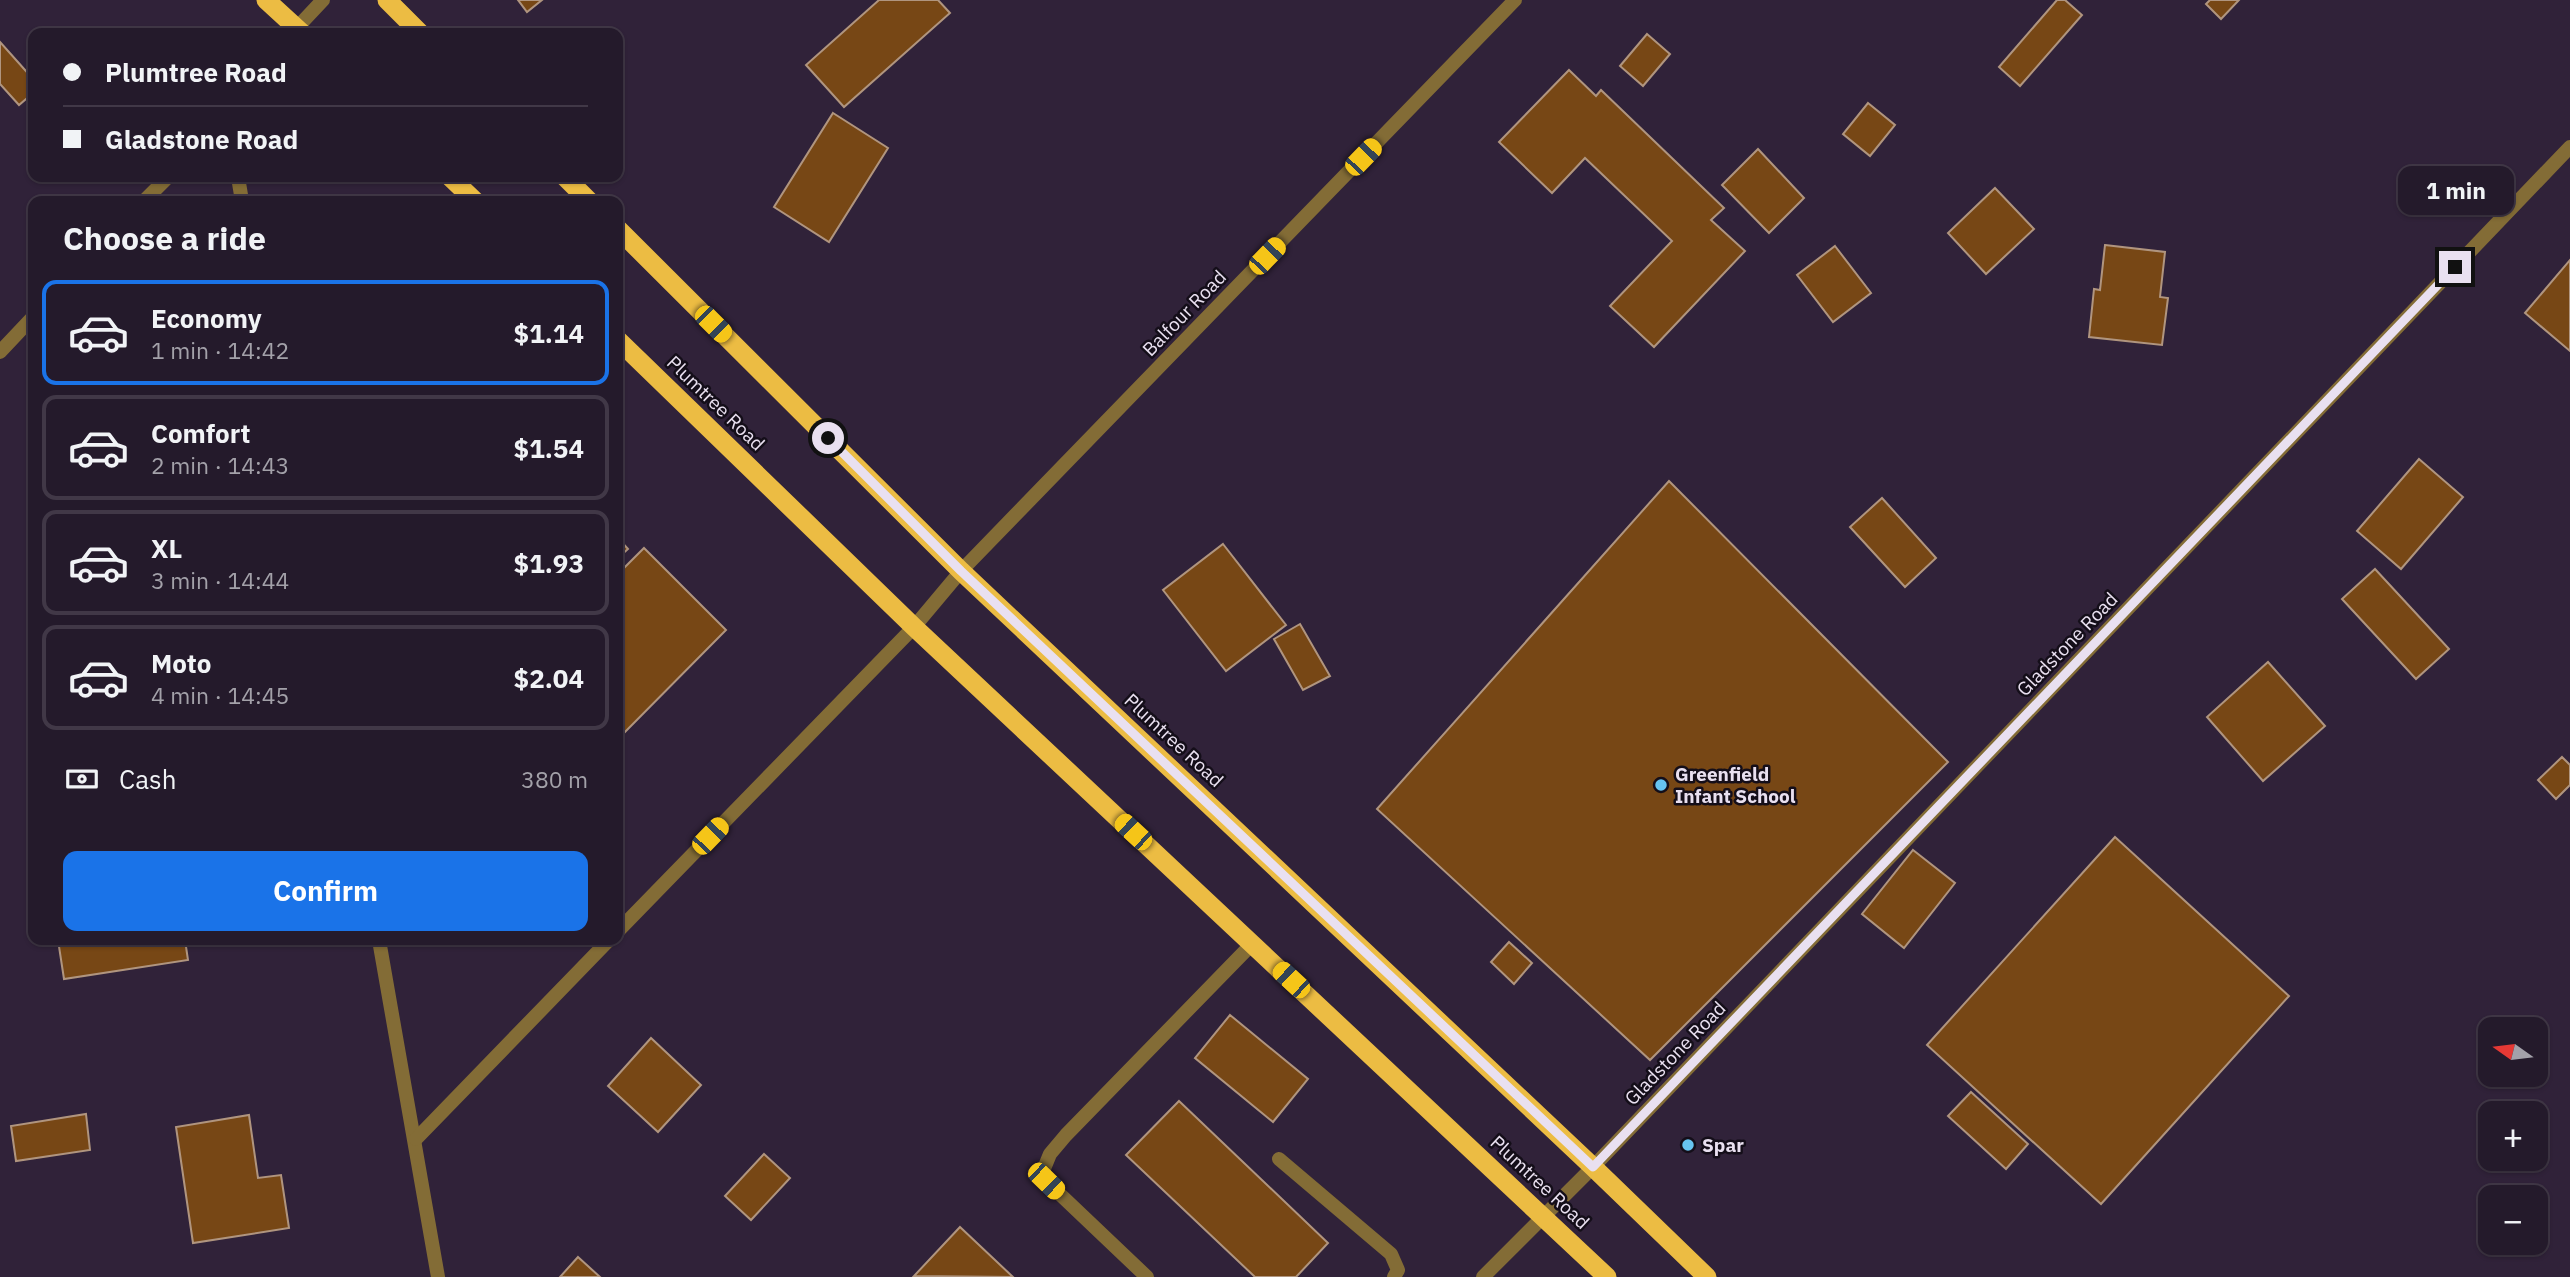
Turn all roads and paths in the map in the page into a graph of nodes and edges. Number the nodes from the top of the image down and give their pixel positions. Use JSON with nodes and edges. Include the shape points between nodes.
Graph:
{"nodes":[{"id":1,"x":266,"y":0,"type":"edge"},
{"id":2,"x":323,"y":0,"type":"edge"},
{"id":3,"x":387,"y":0,"type":"edge"},
{"id":4,"x":1515,"y":0,"type":"edge"},
{"id":5,"x":294,"y":28,"type":"edge"},
{"id":6,"x":300,"y":28,"type":"edge"},
{"id":7,"x":415,"y":28,"type":"edge"},
{"id":8,"x":2570,"y":147,"type":"edge"},
{"id":9,"x":163,"y":182,"type":"edge"},
{"id":10,"x":455,"y":182,"type":"edge"},
{"id":11,"x":570,"y":182,"type":"edge"},
{"id":12,"x":149,"y":196,"type":"edge"},
{"id":13,"x":470,"y":196,"type":"edge"},
{"id":14,"x":584,"y":196,"type":"edge"},
{"id":15,"x":623,"y":234,"type":"edge"},
{"id":16,"x":28,"y":322,"type":"edge"},
{"id":17,"x":623,"y":345,"type":"edge"},
{"id":18,"x":0,"y":352,"type":"edge"},
{"id":19,"x":961,"y":571,"type":"junction"},
{"id":20,"x":914,"y":627,"type":"junction"},
{"id":21,"x":623,"y":926,"type":"edge"},
{"id":22,"x":1252,"y":944,"type":"junction"},
{"id":23,"x":380,"y":945,"type":"edge"},
{"id":24,"x":604,"y":945,"type":"edge"},
{"id":25,"x":416,"y":1139,"type":"junction"},
{"id":26,"x":1279,"y":1159,"type":"dead end"},
{"id":27,"x":1593,"y":1167,"type":"junction"},
{"id":28,"x":1542,"y":1216,"type":"junction"},
{"id":29,"x":438,"y":1277,"type":"edge"},
{"id":30,"x":1147,"y":1277,"type":"edge"},
{"id":31,"x":1394,"y":1277,"type":"edge"},
{"id":32,"x":1483,"y":1277,"type":"edge"},
{"id":33,"x":1607,"y":1277,"type":"edge"},
{"id":34,"x":1707,"y":1277,"type":"edge"}],
"edges":[{"from":1,"to":5,"type":"highway"},
{"from":2,"to":6,"type":"street"},
{"from":3,"to":7,"type":"highway"},
{"from":4,"to":19,"type":"street","name":"Balfour Road"},
{"from":8,"to":27,"type":"street","name":"Gladstone Road"},
{"from":9,"to":12,"type":"street"},
{"from":10,"to":13,"type":"highway"},
{"from":11,"to":14,"type":"highway"},
{"from":15,"to":19,"type":"highway","name":"Plumtree Road"},
{"from":16,"to":18,"type":"street"},
{"from":17,"to":20,"type":"highway","name":"Plumtree Road"},
{"from":19,"to":20,"type":"street","name":"Balfour Road"},
{"from":19,"to":27,"type":"highway","name":"Plumtree Road"},
{"from":20,"to":21,"type":"street","name":"Balfour Road"},
{"from":20,"to":22,"type":"highway","name":"Plumtree Road"},
{"from":22,"to":28,"type":"highway","name":"Plumtree Road"},
{"from":22,"to":30,"type":"street","via":[[1066,1135],[1050,1153],[1043,1171],[1046,1181]]},
{"from":23,"to":25,"type":"street"},
{"from":24,"to":25,"type":"street"},
{"from":25,"to":29,"type":"street"},
{"from":26,"to":31,"type":"street","via":[[1391,1254],[1398,1270]]},
{"from":27,"to":28,"type":"street","name":"Gladstone Road"},
{"from":27,"to":34,"type":"highway","name":"Plumtree Road"},
{"from":28,"to":32,"type":"street","name":"Gladstone Road"},
{"from":28,"to":33,"type":"highway","name":"Plumtree Road"}]}
